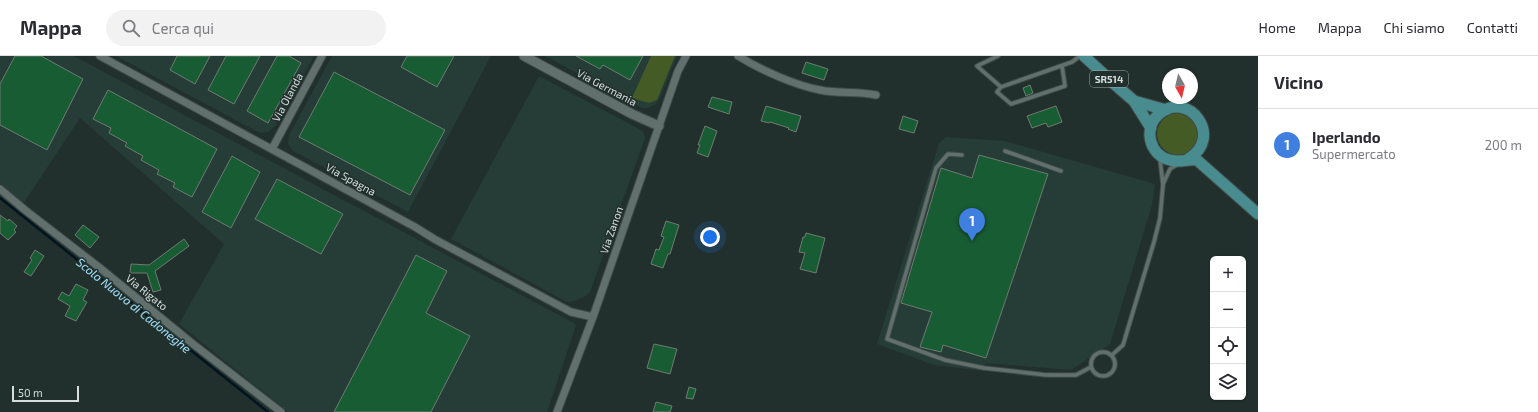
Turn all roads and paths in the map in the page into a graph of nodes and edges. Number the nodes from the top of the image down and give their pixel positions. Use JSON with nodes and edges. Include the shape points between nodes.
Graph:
{"nodes":[{"id":1,"x":100,"y":56,"type":"edge"},
{"id":2,"x":322,"y":56,"type":"edge"},
{"id":3,"x":524,"y":56,"type":"edge"},
{"id":4,"x":686,"y":56,"type":"edge"},
{"id":5,"x":738,"y":56,"type":"edge"},
{"id":6,"x":998,"y":56,"type":"edge"},
{"id":7,"x":1080,"y":56,"type":"edge"},
{"id":8,"x":1084,"y":56,"type":"edge"},
{"id":9,"x":1062,"y":66,"type":"junction"},
{"id":10,"x":1000,"y":87,"type":"junction"},
{"id":11,"x":876,"y":96,"type":"dead end"},
{"id":12,"x":1134,"y":101,"type":"junction"},
{"id":13,"x":1166,"y":110,"type":"junction"},
{"id":14,"x":659,"y":126,"type":"junction"},
{"id":15,"x":1151,"y":128,"type":"junction"},
{"id":16,"x":1203,"y":142,"type":"junction"},
{"id":17,"x":272,"y":149,"type":"junction"},
{"id":18,"x":1005,"y":151,"type":"dead end"},
{"id":19,"x":962,"y":155,"type":"dead end"},
{"id":20,"x":1160,"y":156,"type":"junction"},
{"id":21,"x":1185,"y":160,"type":"junction"},
{"id":22,"x":1061,"y":171,"type":"dead end"},
{"id":23,"x":1213,"y":173,"type":"junction"},
{"id":24,"x":1163,"y":185,"type":"junction"},
{"id":25,"x":0,"y":189,"type":"edge"},
{"id":26,"x":1258,"y":214,"type":"edge"},
{"id":27,"x":593,"y":317,"type":"junction"},
{"id":28,"x":1112,"y":355,"type":"junction"},
{"id":29,"x":1091,"y":367,"type":"junction"},
{"id":30,"x":281,"y":412,"type":"edge"},
{"id":31,"x":558,"y":412,"type":"edge"}],
"edges":[{"from":1,"to":17,"type":"street","name":"Via Spagna"},
{"from":2,"to":17,"type":"street","name":"Via Olanda"},
{"from":3,"to":14,"type":"street","name":"Via Germania"},
{"from":4,"to":14,"type":"street","name":"Via Zanon","via":[[678,71]]},
{"from":5,"to":11,"type":"street","via":[[808,87],[830,92],[864,92]]},
{"from":6,"to":10,"type":"lane","via":[[977,66]]},
{"from":7,"to":9,"type":"lane"},
{"from":8,"to":12,"type":"main road","number":"SR514"},
{"from":9,"to":10,"type":"lane"},
{"from":9,"to":10,"type":"lane","via":[[1065,86],[1011,104],[997,92]]},
{"from":12,"to":13,"type":"main road","number":"SR514"},
{"from":12,"to":15,"type":"main road","number":"SR514"},
{"from":13,"to":15,"type":"main road","via":[[1156,117]]},
{"from":13,"to":16,"type":"main road","number":"SR514","via":[[1178,107],[1195,114],[1204,131]]},
{"from":14,"to":27,"type":"street","name":"Via Zanon"},
{"from":15,"to":20,"type":"main road","number":"SR514","via":[[1150,140]]},
{"from":16,"to":21,"type":"main road","via":[[1197,152]]},
{"from":16,"to":23,"type":"main road","number":"SR514","via":[[1204,154]]},
{"from":17,"to":27,"type":"street","name":"Via Spagna","via":[[571,312]]},
{"from":18,"to":22,"type":"lane"},
{"from":19,"to":29,"type":"lane","via":[[948,154],[936,168],[887,338],[944,360],[984,368],[1076,376]]},
{"from":20,"to":21,"type":"main road","number":"SR514","via":[[1171,161]]},
{"from":20,"to":24,"type":"lane"},
{"from":21,"to":23,"type":"main road","number":"SR514","via":[[1197,160]]},
{"from":21,"to":24,"type":"lane","via":[[1170,170]]},
{"from":23,"to":26,"type":"main road","number":"SR514"},
{"from":24,"to":28,"type":"lane","via":[[1160,218],[1152,249],[1123,345]]},
{"from":25,"to":30,"type":"street","name":"Via Rigato"},
{"from":27,"to":31,"type":"street","name":"Via Zanon"},
{"from":28,"to":29,"type":"lane","via":[[1105,352],[1097,353],[1092,359]]},
{"from":28,"to":29,"type":"lane","via":[[1115,367],[1108,376],[1096,374]]}]}
